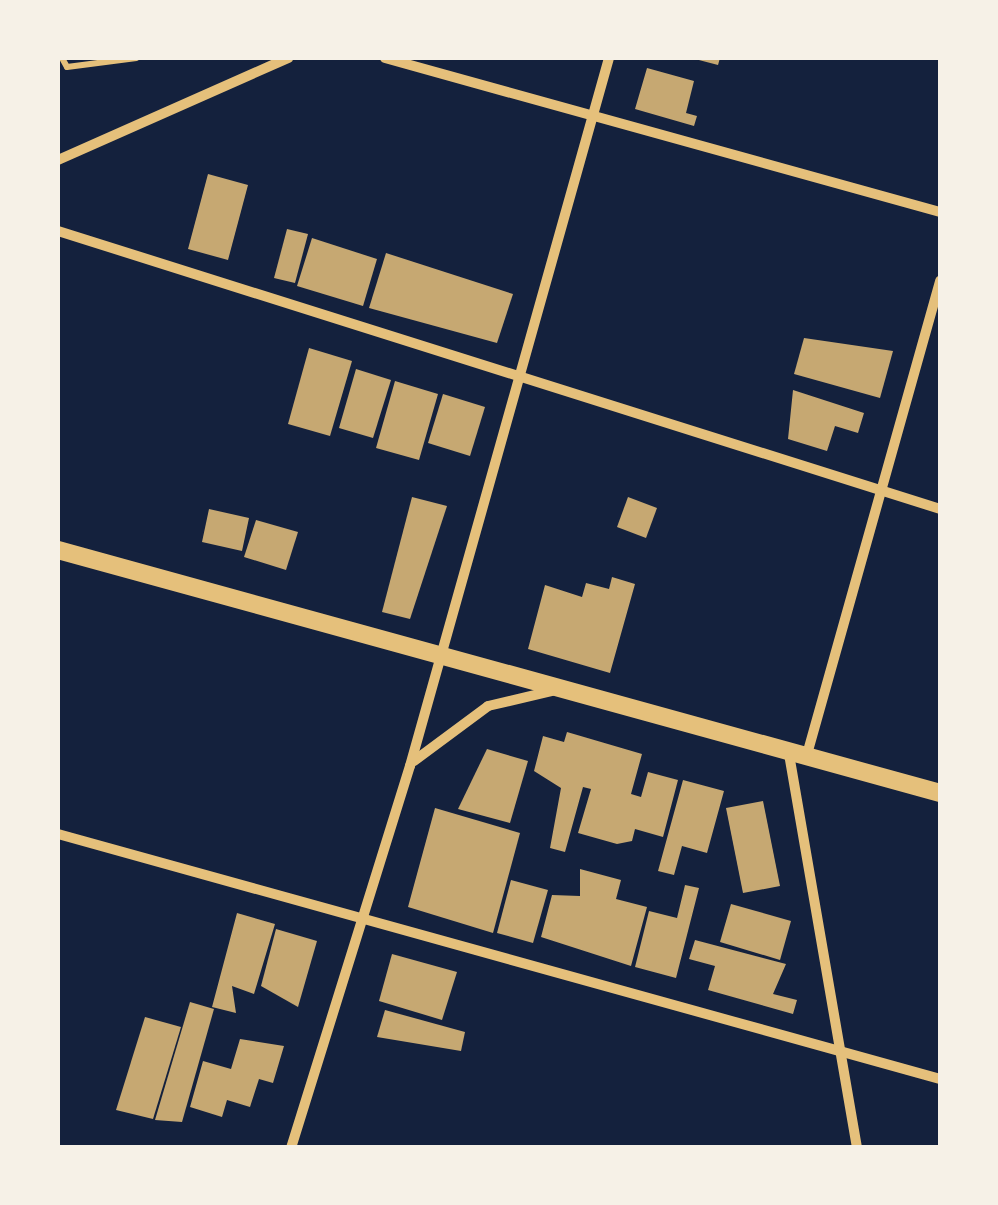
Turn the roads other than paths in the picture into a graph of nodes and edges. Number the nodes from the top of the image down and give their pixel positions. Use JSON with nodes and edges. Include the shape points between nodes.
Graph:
{"nodes":[{"id":1,"x":288,"y":58,"type":"edge"},
{"id":2,"x":385,"y":58,"type":"edge"},
{"id":3,"x":609,"y":58,"type":"edge"},
{"id":4,"x":592,"y":121,"type":"junction"},
{"id":5,"x":58,"y":160,"type":"edge"},
{"id":6,"x":940,"y":212,"type":"edge"},
{"id":7,"x":58,"y":231,"type":"edge"},
{"id":8,"x":940,"y":280,"type":"edge"},
{"id":9,"x":520,"y":377,"type":"junction"},
{"id":10,"x":880,"y":494,"type":"junction"},
{"id":11,"x":940,"y":509,"type":"edge"},
{"id":12,"x":58,"y":550,"type":"edge"},
{"id":13,"x":440,"y":659,"type":"junction"},
{"id":14,"x":552,"y":691,"type":"junction"},
{"id":15,"x":798,"y":756,"type":"junction"},
{"id":16,"x":410,"y":766,"type":"junction"},
{"id":17,"x":940,"y":793,"type":"edge"},
{"id":18,"x":58,"y":834,"type":"edge"},
{"id":19,"x":362,"y":920,"type":"junction"},
{"id":20,"x":841,"y":1055,"type":"junction"},
{"id":21,"x":940,"y":1079,"type":"edge"},
{"id":22,"x":291,"y":1148,"type":"edge"},
{"id":23,"x":857,"y":1148,"type":"edge"}],
"edges":[{"from":1,"to":5,"type":"street"},
{"from":2,"to":4,"type":"street"},
{"from":3,"to":4,"type":"street"},
{"from":4,"to":6,"type":"street"},
{"from":4,"to":9,"type":"street"},
{"from":7,"to":9,"type":"street"},
{"from":8,"to":10,"type":"street"},
{"from":9,"to":10,"type":"street"},
{"from":9,"to":13,"type":"street"},
{"from":10,"to":11,"type":"street"},
{"from":10,"to":15,"type":"street"},
{"from":12,"to":13,"type":"street"},
{"from":13,"to":14,"type":"street"},
{"from":13,"to":16,"type":"street"},
{"from":14,"to":15,"type":"street"},
{"from":14,"to":16,"type":"street","via":[[469,716]]},
{"from":15,"to":17,"type":"street"},
{"from":15,"to":20,"type":"street"},
{"from":16,"to":19,"type":"street"},
{"from":18,"to":19,"type":"street"},
{"from":19,"to":20,"type":"street"},
{"from":19,"to":22,"type":"street"},
{"from":20,"to":21,"type":"street"},
{"from":20,"to":23,"type":"street"}]}
